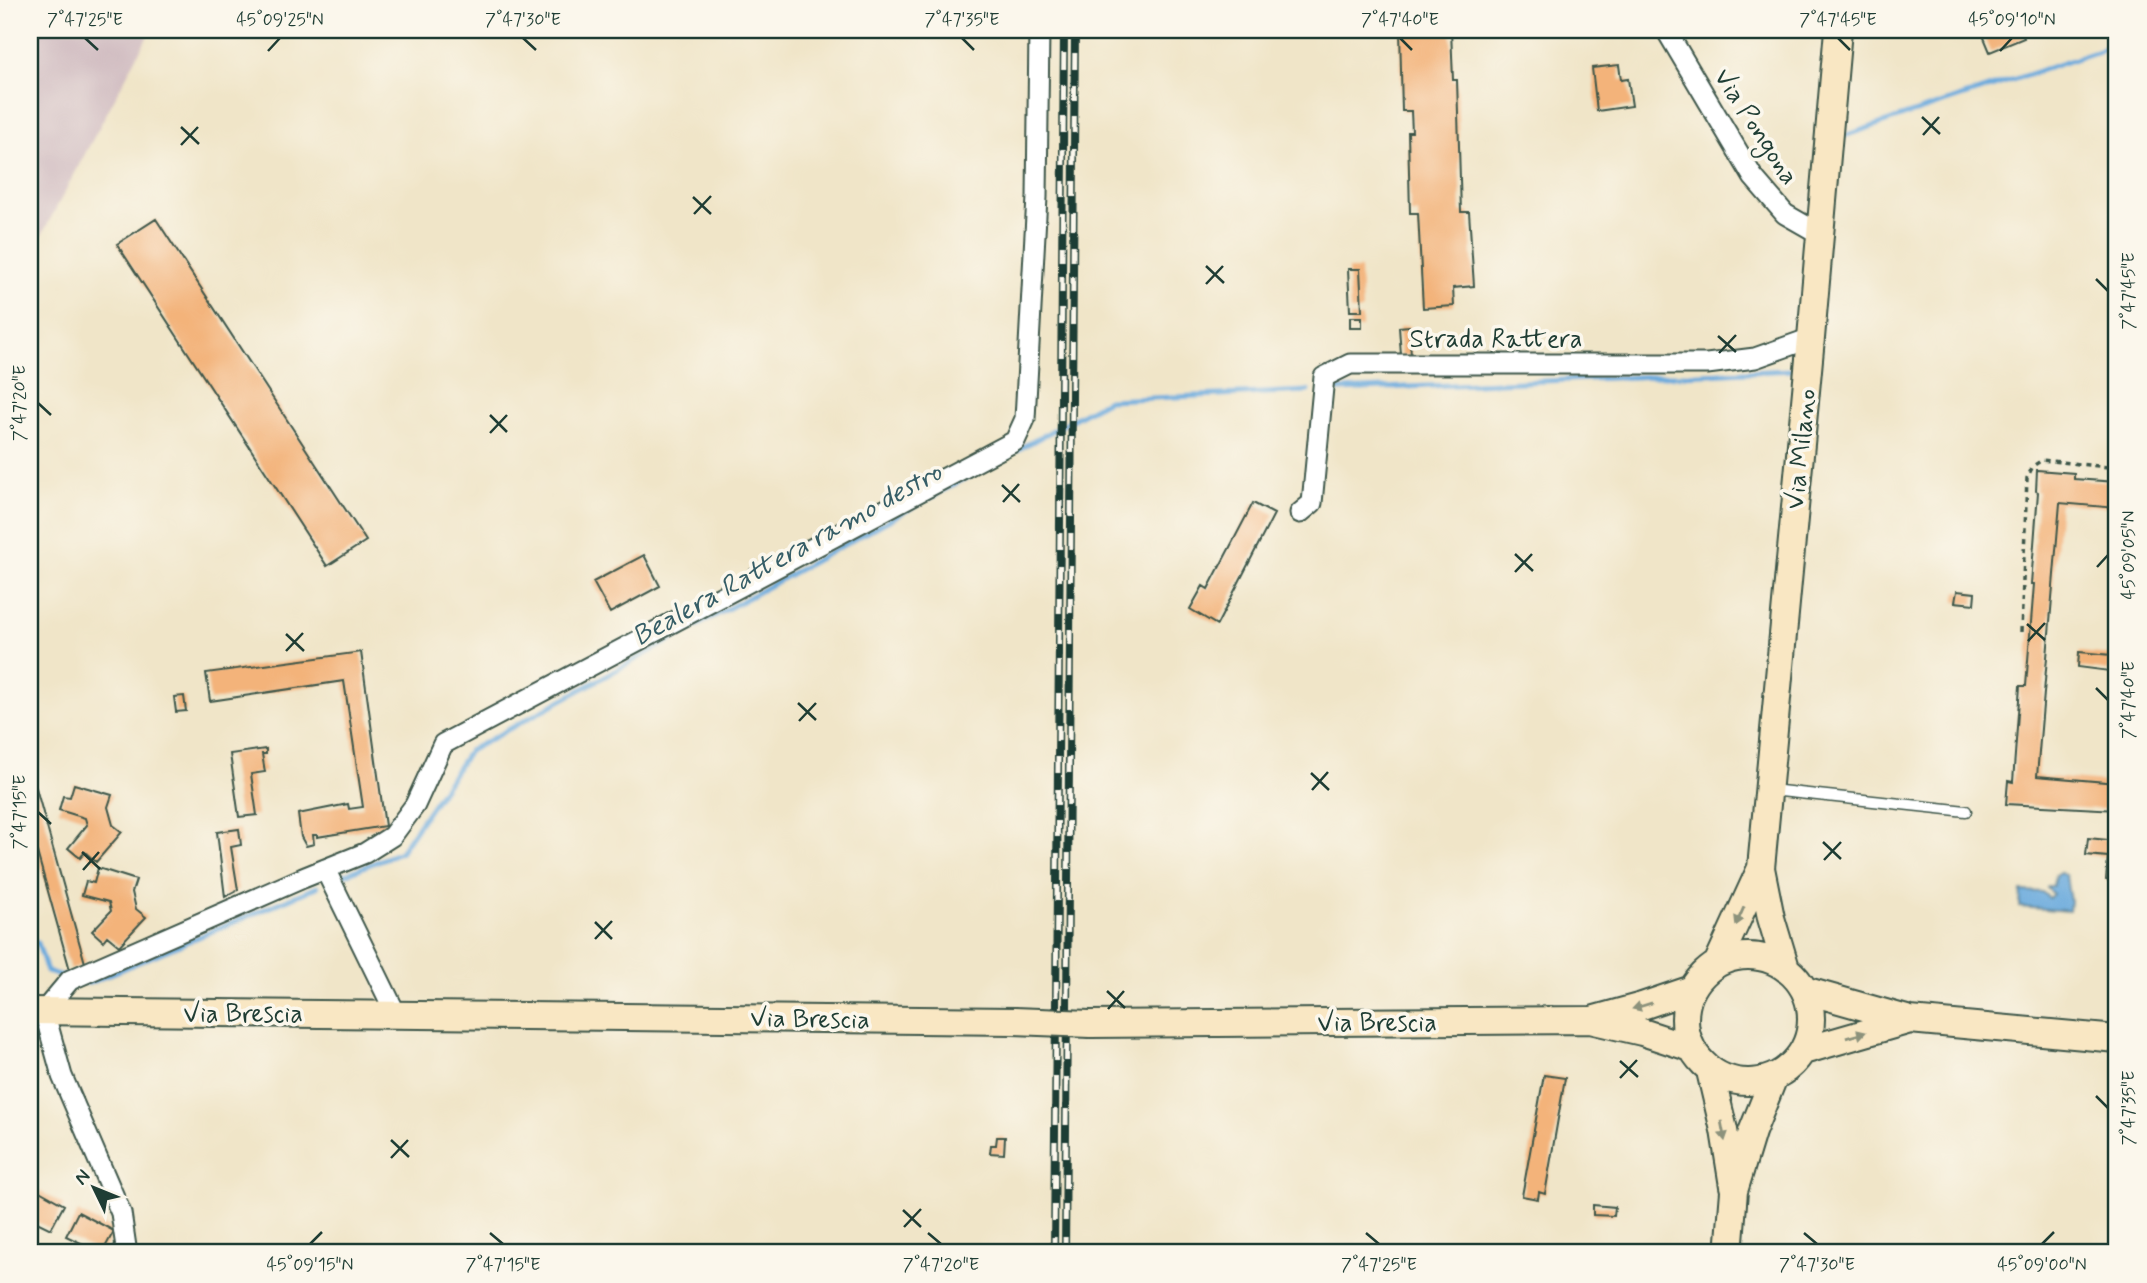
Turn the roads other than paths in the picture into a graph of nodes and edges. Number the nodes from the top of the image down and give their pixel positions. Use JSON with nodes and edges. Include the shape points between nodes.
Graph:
{"nodes":[{"id":1,"x":1039,"y":30,"type":"edge"},
{"id":2,"x":1666,"y":30,"type":"edge"},
{"id":3,"x":1838,"y":30,"type":"edge"},
{"id":4,"x":1820,"y":234,"type":"junction"},
{"id":5,"x":1811,"y":338,"type":"junction"},
{"id":6,"x":1300,"y":513,"type":"dead end"},
{"id":7,"x":1767,"y":789,"type":"junction"},
{"id":8,"x":1966,"y":811,"type":"dead end"},
{"id":9,"x":1761,"y":868,"type":"junction"},
{"id":10,"x":325,"y":869,"type":"junction"},
{"id":11,"x":1717,"y":964,"type":"junction"},
{"id":12,"x":1786,"y":968,"type":"junction"},
{"id":13,"x":1692,"y":989,"type":"junction"},
{"id":14,"x":1804,"y":990,"type":"junction"},
{"id":15,"x":37,"y":1011,"type":"edge"},
{"id":16,"x":396,"y":1014,"type":"junction"},
{"id":17,"x":1590,"y":1020,"type":"junction"},
{"id":18,"x":1910,"y":1020,"type":"junction"},
{"id":19,"x":2117,"y":1039,"type":"edge"},
{"id":20,"x":1691,"y":1048,"type":"junction"},
{"id":21,"x":1803,"y":1051,"type":"junction"},
{"id":22,"x":1710,"y":1071,"type":"junction"},
{"id":23,"x":1774,"y":1077,"type":"junction"},
{"id":24,"x":1734,"y":1191,"type":"junction"},
{"id":25,"x":122,"y":1253,"type":"edge"},
{"id":26,"x":1729,"y":1253,"type":"edge"}],
"edges":[{"from":1,"to":10,"type":"street","via":[[1037,197],[1025,419],[1015,442],[443,744],[415,805],[392,836]]},
{"from":2,"to":4,"type":"street","name":"Via Pongona","via":[[1753,177],[1785,214]]},
{"from":3,"to":4,"type":"main road","name":"Via Milano"},
{"from":4,"to":5,"type":"main road","name":"Via Milano"},
{"from":5,"to":6,"type":"street","name":"Strada Rattera","via":[[1755,358],[1707,364],[1350,364],[1324,377],[1312,503]]},
{"from":5,"to":7,"type":"main road","name":"Via Milano"},
{"from":7,"to":8,"type":"lane"},
{"from":7,"to":9,"type":"main road","name":"Via Milano"},
{"from":9,"to":11,"type":"main road","name":"Via Milano","one_way":true},
{"from":9,"to":12,"type":"main road","name":"Via Milano"},
{"from":10,"to":15,"type":"street","via":[[75,978]]},
{"from":10,"to":16,"type":"street"},
{"from":11,"to":12,"type":"main road","via":[[1752,956]]},
{"from":11,"to":13,"type":"main road"},
{"from":12,"to":14,"type":"main road"},
{"from":13,"to":17,"type":"main road","one_way":true},
{"from":13,"to":20,"type":"main road","via":[[1685,1008]]},
{"from":14,"to":18,"type":"main road"},
{"from":14,"to":21,"type":"main road","via":[[1811,1010]]},
{"from":15,"to":16,"type":"main road","name":"Via Brescia"},
{"from":15,"to":25,"type":"street","via":[[121,1213],[126,1247]]},
{"from":16,"to":17,"type":"main road","name":"Via Brescia","bridge":true,"via":[[1090,1024]]},
{"from":17,"to":20,"type":"main road"},
{"from":18,"to":19,"type":"main road"},
{"from":21,"to":18,"type":"main road","one_way":true},
{"from":20,"to":22,"type":"main road"},
{"from":21,"to":23,"type":"main road"},
{"from":22,"to":23,"type":"main road","via":[[1741,1083]]},
{"from":22,"to":24,"type":"main road","one_way":true},
{"from":23,"to":24,"type":"main road"},
{"from":24,"to":26,"type":"main road"}]}
